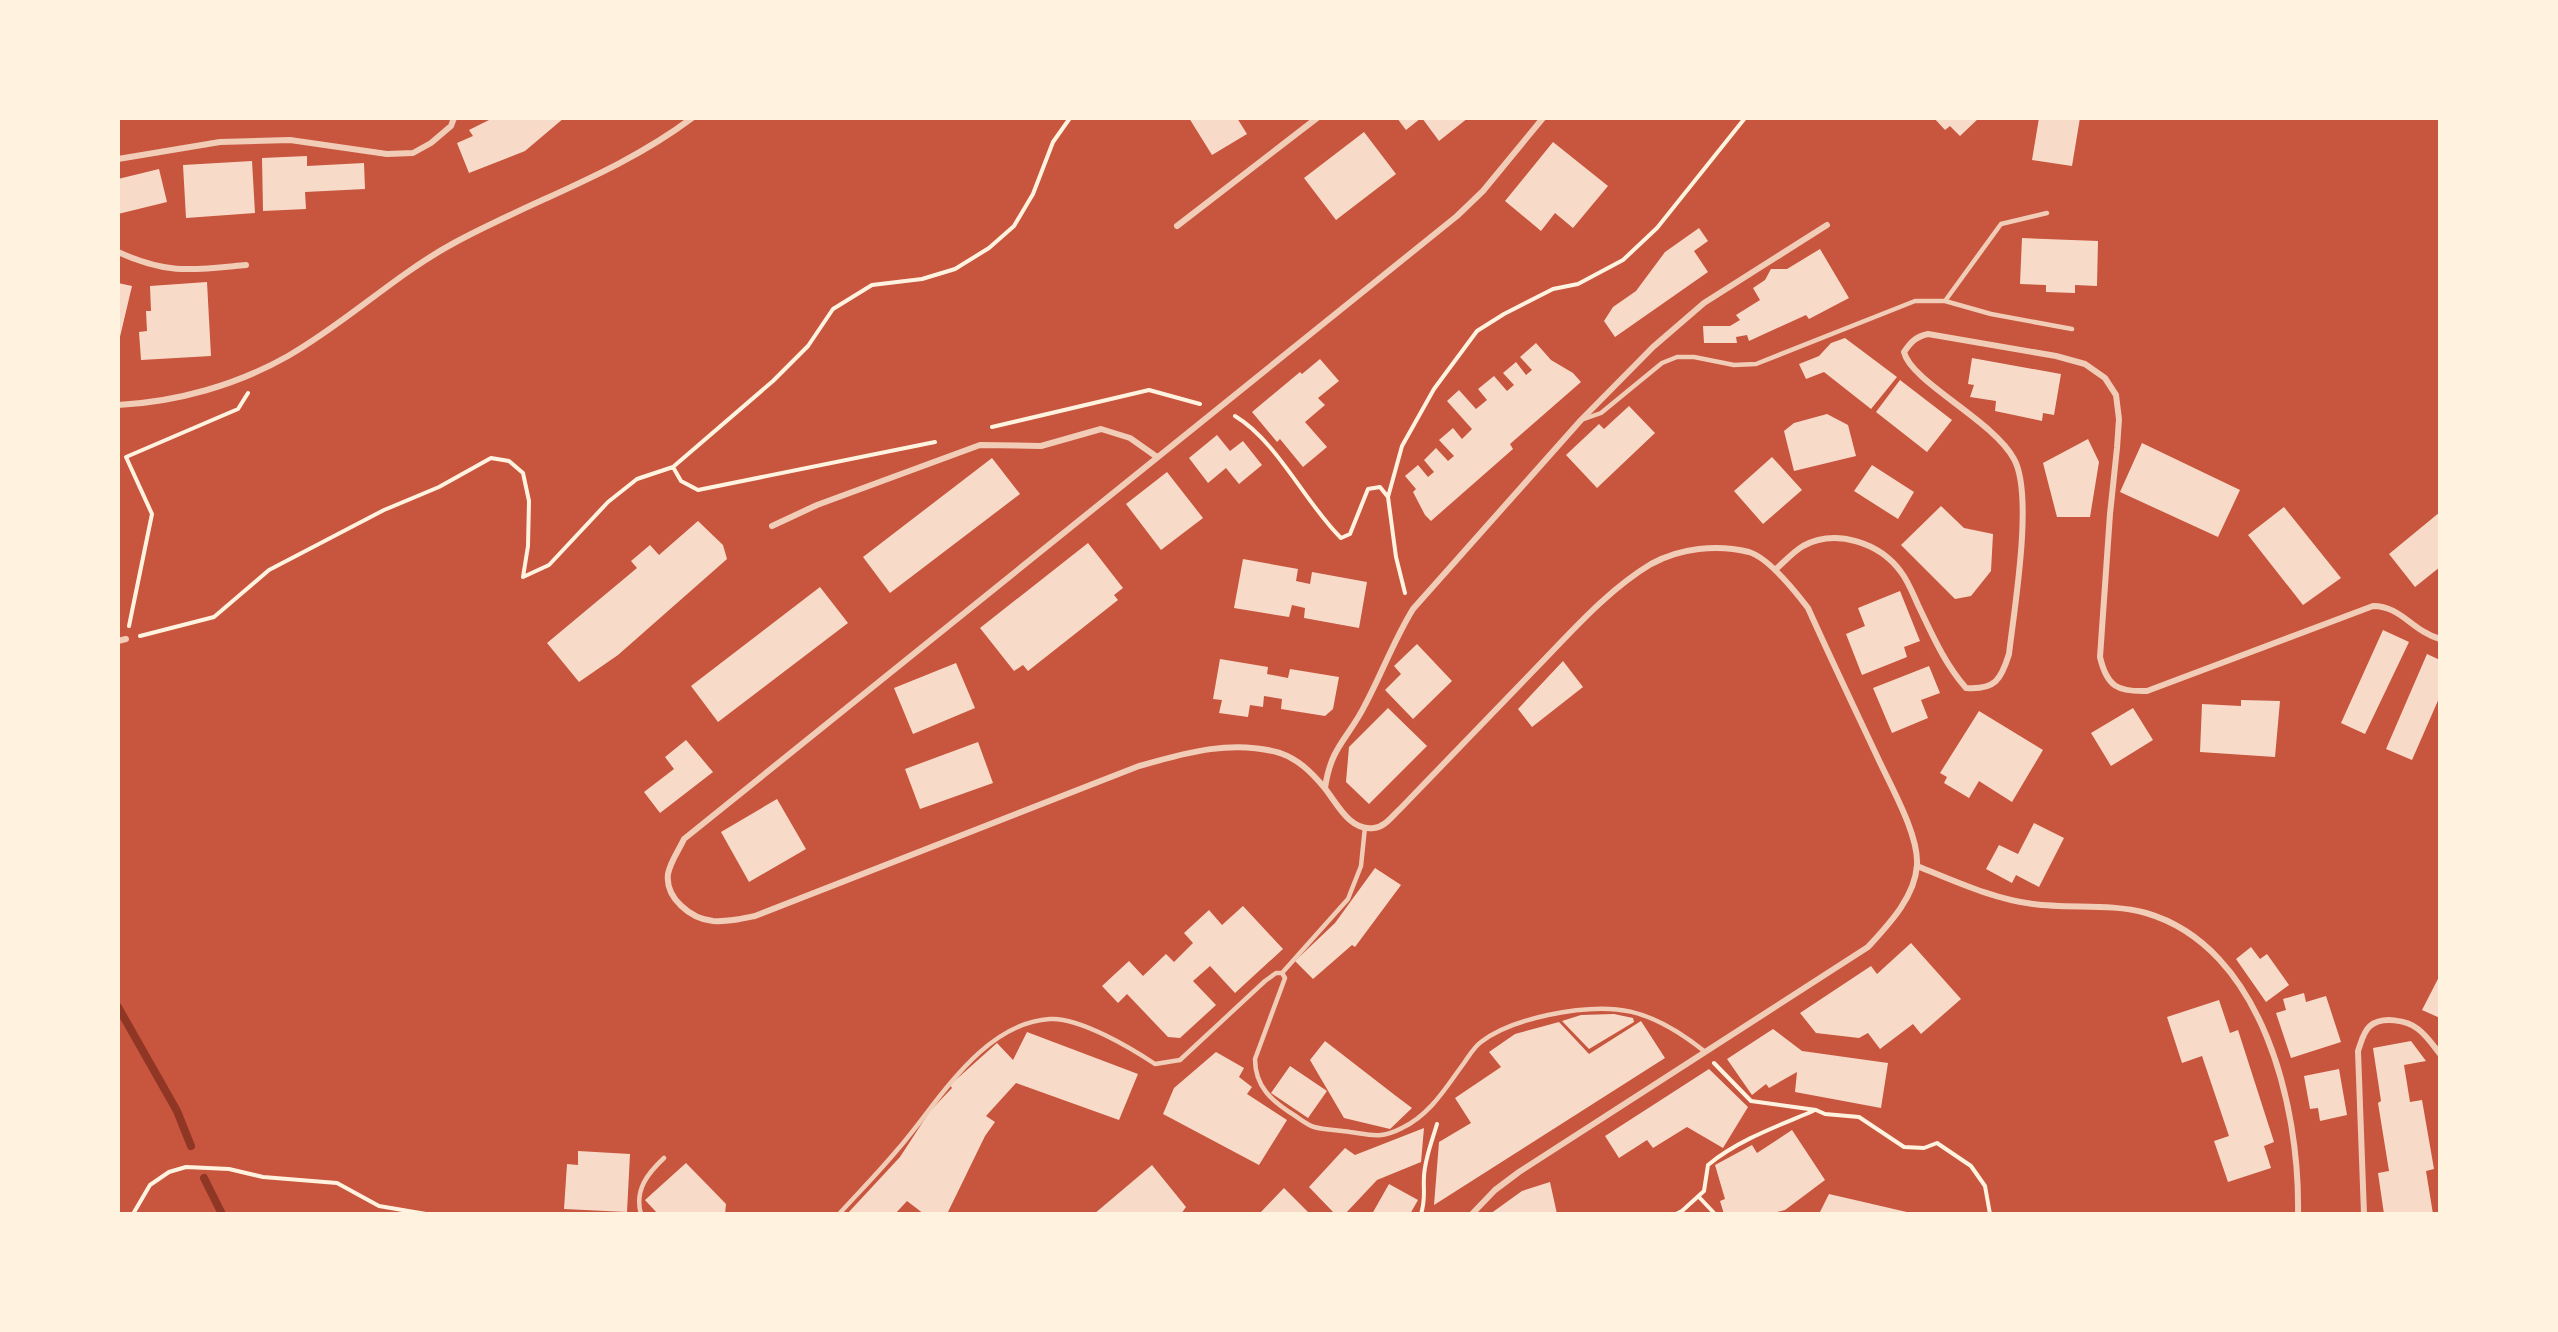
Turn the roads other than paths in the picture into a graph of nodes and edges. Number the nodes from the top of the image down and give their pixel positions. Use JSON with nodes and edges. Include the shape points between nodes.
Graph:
{"nodes":[{"id":1,"x":454,"y":118,"type":"edge"},
{"id":2,"x":692,"y":118,"type":"edge"},
{"id":3,"x":1317,"y":118,"type":"edge"},
{"id":4,"x":1543,"y":118,"type":"edge"},
{"id":5,"x":118,"y":159,"type":"edge"},
{"id":6,"x":2047,"y":213,"type":"dead end"},
{"id":7,"x":1827,"y":225,"type":"dead end"},
{"id":8,"x":1177,"y":226,"type":"dead end"},
{"id":9,"x":118,"y":252,"type":"edge"},
{"id":10,"x":246,"y":265,"type":"dead end"},
{"id":11,"x":1945,"y":301,"type":"junction"},
{"id":12,"x":2072,"y":329,"type":"dead end"},
{"id":13,"x":118,"y":405,"type":"edge"},
{"id":14,"x":1581,"y":420,"type":"junction"},
{"id":15,"x":1157,"y":457,"type":"junction"},
{"id":16,"x":772,"y":526,"type":"dead end"},
{"id":17,"x":1775,"y":570,"type":"junction"},
{"id":18,"x":126,"y":639,"type":"road end"},
{"id":19,"x":2439,"y":639,"type":"edge"},
{"id":20,"x":118,"y":641,"type":"edge"},
{"id":21,"x":1325,"y":788,"type":"junction"},
{"id":22,"x":1365,"y":827,"type":"junction"},
{"id":23,"x":1917,"y":866,"type":"junction"},
{"id":24,"x":1282,"y":973,"type":"junction"},
{"id":25,"x":1704,"y":1050,"type":"junction"},
{"id":26,"x":2439,"y":1054,"type":"edge"},
{"id":27,"x":664,"y":1158,"type":"dead end"},
{"id":28,"x":641,"y":1214,"type":"edge"},
{"id":29,"x":839,"y":1214,"type":"edge"},
{"id":30,"x":1472,"y":1214,"type":"edge"},
{"id":31,"x":2298,"y":1214,"type":"edge"},
{"id":32,"x":2364,"y":1214,"type":"edge"}],
"edges":[{"from":1,"to":5,"type":"street","via":[[451,126],[431,143],[412,153],[387,154],[290,140],[220,142]]},
{"from":2,"to":13,"type":"street","via":[[651,147],[613,167],[452,244],[287,356],[205,391],[169,400]]},
{"from":3,"to":8,"type":"street"},
{"from":4,"to":15,"type":"street","via":[[1483,191],[1456,216]]},
{"from":6,"to":11,"type":"lane","via":[[2001,224]]},
{"from":7,"to":14,"type":"street","via":[[1704,303],[1653,347]]},
{"from":9,"to":10,"type":"street","via":[[165,269],[189,271]]},
{"from":11,"to":12,"type":"lane"},
{"from":11,"to":14,"type":"lane","via":[[1915,301],[1756,364],[1677,357],[1662,363],[1601,413]]},
{"from":14,"to":21,"type":"street","via":[[1413,609],[1364,708],[1334,753]]},
{"from":15,"to":16,"type":"street","via":[[1130,438],[1101,429],[1041,446],[980,445],[817,505]]},
{"from":15,"to":21,"type":"street","via":[[684,839],[668,874],[670,891],[691,913],[711,921],[755,916],[1139,766],[1195,750],[1230,747],[1278,753],[1299,762]]},
{"from":17,"to":19,"type":"street","via":[[1802,547],[1816,541],[1856,541],[1876,550],[1902,573],[1952,672],[1966,688],[1993,685],[2004,672],[2024,512],[2020,481],[2015,460],[2002,443],[1906,361],[1904,352],[1910,342],[1928,334],[2085,364],[2105,378],[2116,395],[2118,448],[2100,657],[2103,672],[2115,687],[2147,691],[2373,606],[2397,612],[2425,635]]},
{"from":17,"to":22,"type":"street","via":[[1752,553],[1719,548],[1683,551],[1651,564],[1574,629],[1384,824],[1373,829]]},
{"from":17,"to":23,"type":"street","via":[[1808,608],[1894,792],[1915,843]]},
{"from":18,"to":20,"type":"street"},
{"from":21,"to":22,"type":"street","via":[[1346,817]]},
{"from":22,"to":24,"type":"lane","via":[[1360,866],[1348,899]]},
{"from":23,"to":25,"type":"street","via":[[1911,889],[1893,920],[1868,946]]},
{"from":23,"to":31,"type":"street","via":[[1991,896],[2031,904],[2127,909],[2149,914],[2179,927],[2221,961],[2252,1004],[2272,1045],[2294,1131]]},
{"from":24,"to":25,"type":"lane","via":[[1284,985],[1255,1059],[1255,1069],[1268,1096],[1311,1126],[1366,1136],[1402,1128],[1440,1099],[1480,1042],[1509,1025],[1577,1008],[1615,1007],[1649,1016],[1681,1032]]},
{"from":24,"to":29,"type":"lane","via":[[1265,981],[1180,1060],[1166,1064],[1155,1064],[1082,1025],[1052,1019],[1003,1033],[936,1100],[899,1149]]},
{"from":25,"to":30,"type":"street","via":[[1519,1172]]},
{"from":26,"to":32,"type":"street","via":[[2417,1027],[2401,1021],[2370,1025],[2363,1036],[2358,1051]]},
{"from":27,"to":28,"type":"lane","via":[[641,1186]]}]}
